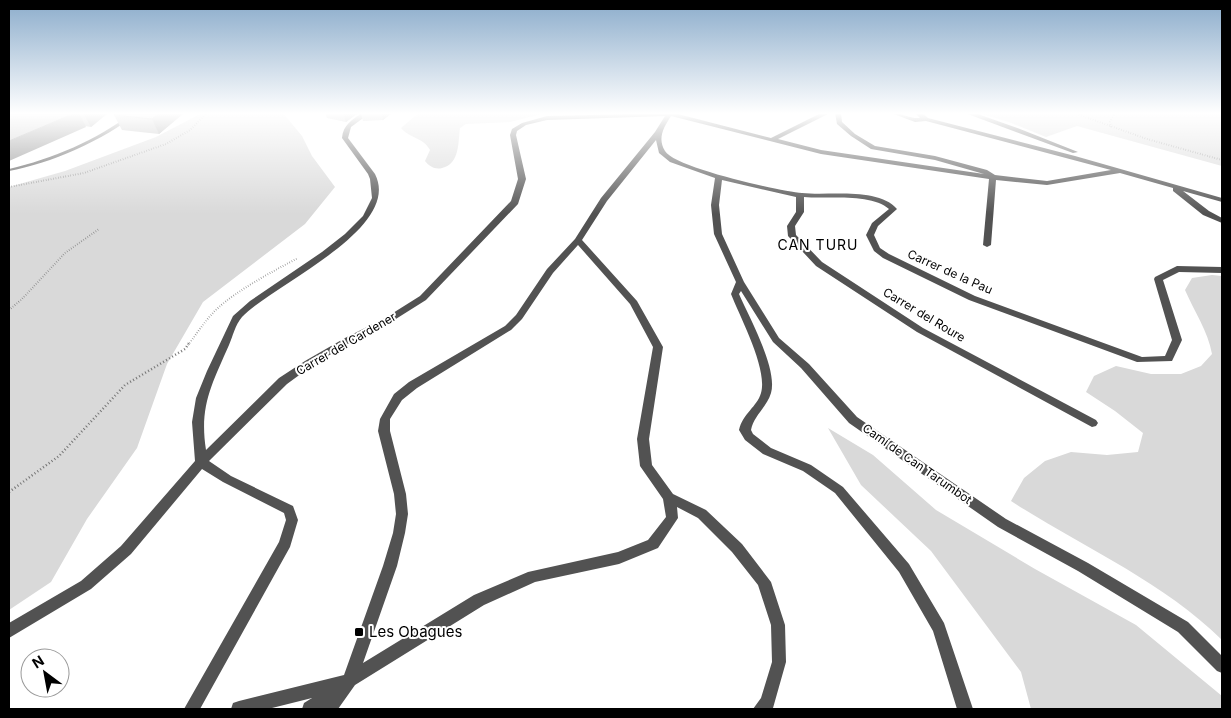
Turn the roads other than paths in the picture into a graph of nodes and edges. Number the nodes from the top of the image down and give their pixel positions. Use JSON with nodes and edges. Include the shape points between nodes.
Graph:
{"nodes":[{"id":1,"x":75,"y":147,"type":"edge"},
{"id":2,"x":351,"y":147,"type":"edge"},
{"id":3,"x":516,"y":147,"type":"edge"},
{"id":4,"x":648,"y":147,"type":"edge"},
{"id":5,"x":661,"y":147,"type":"edge"},
{"id":6,"x":801,"y":147,"type":"edge"},
{"id":7,"x":871,"y":147,"type":"edge"},
{"id":8,"x":1029,"y":147,"type":"edge"},
{"id":9,"x":1059,"y":147,"type":"edge"},
{"id":10,"x":9,"y":170,"type":"edge"},
{"id":11,"x":1120,"y":171,"type":"junction"},
{"id":12,"x":719,"y":177,"type":"junction"},
{"id":13,"x":993,"y":177,"type":"junction"},
{"id":14,"x":1172,"y":186,"type":"junction"},
{"id":15,"x":800,"y":195,"type":"junction"},
{"id":16,"x":1222,"y":200,"type":"edge"},
{"id":17,"x":1222,"y":221,"type":"edge"},
{"id":18,"x":578,"y":240,"type":"junction"},
{"id":19,"x":987,"y":245,"type":"dead end"},
{"id":20,"x":1222,"y":270,"type":"edge"},
{"id":21,"x":740,"y":282,"type":"junction"},
{"id":22,"x":1092,"y":423,"type":"dead end"},
{"id":23,"x":201,"y":462,"type":"junction"},
{"id":24,"x":669,"y":498,"type":"junction"},
{"id":25,"x":9,"y":631,"type":"edge"},
{"id":26,"x":1222,"y":666,"type":"edge"},
{"id":27,"x":350,"y":680,"type":"junction"},
{"id":28,"x":192,"y":709,"type":"edge"},
{"id":29,"x":239,"y":709,"type":"edge"},
{"id":30,"x":310,"y":709,"type":"edge"},
{"id":31,"x":328,"y":709,"type":"edge"},
{"id":32,"x":761,"y":709,"type":"edge"},
{"id":33,"x":965,"y":709,"type":"edge"}],
"edges":[{"from":1,"to":10,"type":"lane","via":[[43,161]]},
{"from":2,"to":23,"type":"street","via":[[374,180],[376,196],[370,212],[352,233],[326,254],[257,298],[237,316],[204,388],[198,418]]},
{"from":3,"to":23,"type":"street","name":"Carrer del Cardener","via":[[522,179],[515,202],[423,298],[283,381]]},
{"from":4,"to":18,"type":"street","via":[[604,200]]},
{"from":5,"to":12,"type":"street","name":"Carrer de la Pau","via":[[669,160]]},
{"from":6,"to":13,"type":"street"},
{"from":7,"to":13,"type":"street","via":[[935,158],[985,171]]},
{"from":8,"to":11,"type":"street"},
{"from":9,"to":11,"type":"street"},
{"from":11,"to":13,"type":"street","via":[[1048,183]]},
{"from":11,"to":14,"type":"street"},
{"from":12,"to":15,"type":"street","name":"Carrer de la Pau"},
{"from":12,"to":21,"type":"street","name":"Camí de Can Tarumbot","via":[[715,205],[718,234]]},
{"from":13,"to":19,"type":"street"},
{"from":14,"to":16,"type":"street"},
{"from":14,"to":17,"type":"street","via":[[1206,213]]},
{"from":15,"to":20,"type":"street","name":"Carrer de la Pau","via":[[872,198],[887,202],[893,209],[875,225],[870,235],[877,249],[886,256],[972,298],[1141,360],[1168,359],[1178,340],[1158,279],[1177,269]]},
{"from":15,"to":22,"type":"street","name":"Carrer del Roure","via":[[800,212],[791,226],[792,236],[819,264],[920,330]]},
{"from":18,"to":24,"type":"street","via":[[634,303],[658,347],[643,439],[646,466]]},
{"from":18,"to":27,"type":"street","via":[[550,271],[508,328],[413,385],[390,407],[384,431],[402,514],[390,566]]},
{"from":21,"to":26,"type":"street","name":"Camí de Can Tarumbot","via":[[776,340],[805,366],[853,420],[1002,523],[1183,627]]},
{"from":21,"to":33,"type":"street","via":[[735,294],[768,377],[767,393],[749,416],[745,430],[767,450],[807,468],[839,490],[904,568],[939,628]]},
{"from":23,"to":25,"type":"street","via":[[126,550],[86,585]]},
{"from":23,"to":28,"type":"street","via":[[226,479],[289,510],[292,520],[285,543],[266,580]]},
{"from":24,"to":27,"type":"street","via":[[672,518],[654,544],[619,558],[533,576],[488,596],[427,630]]},
{"from":24,"to":32,"type":"street","via":[[702,514],[737,548],[764,582],[778,625],[779,662]]},
{"from":27,"to":29,"type":"street"},
{"from":27,"to":30,"type":"street"},
{"from":27,"to":31,"type":"street"}]}
